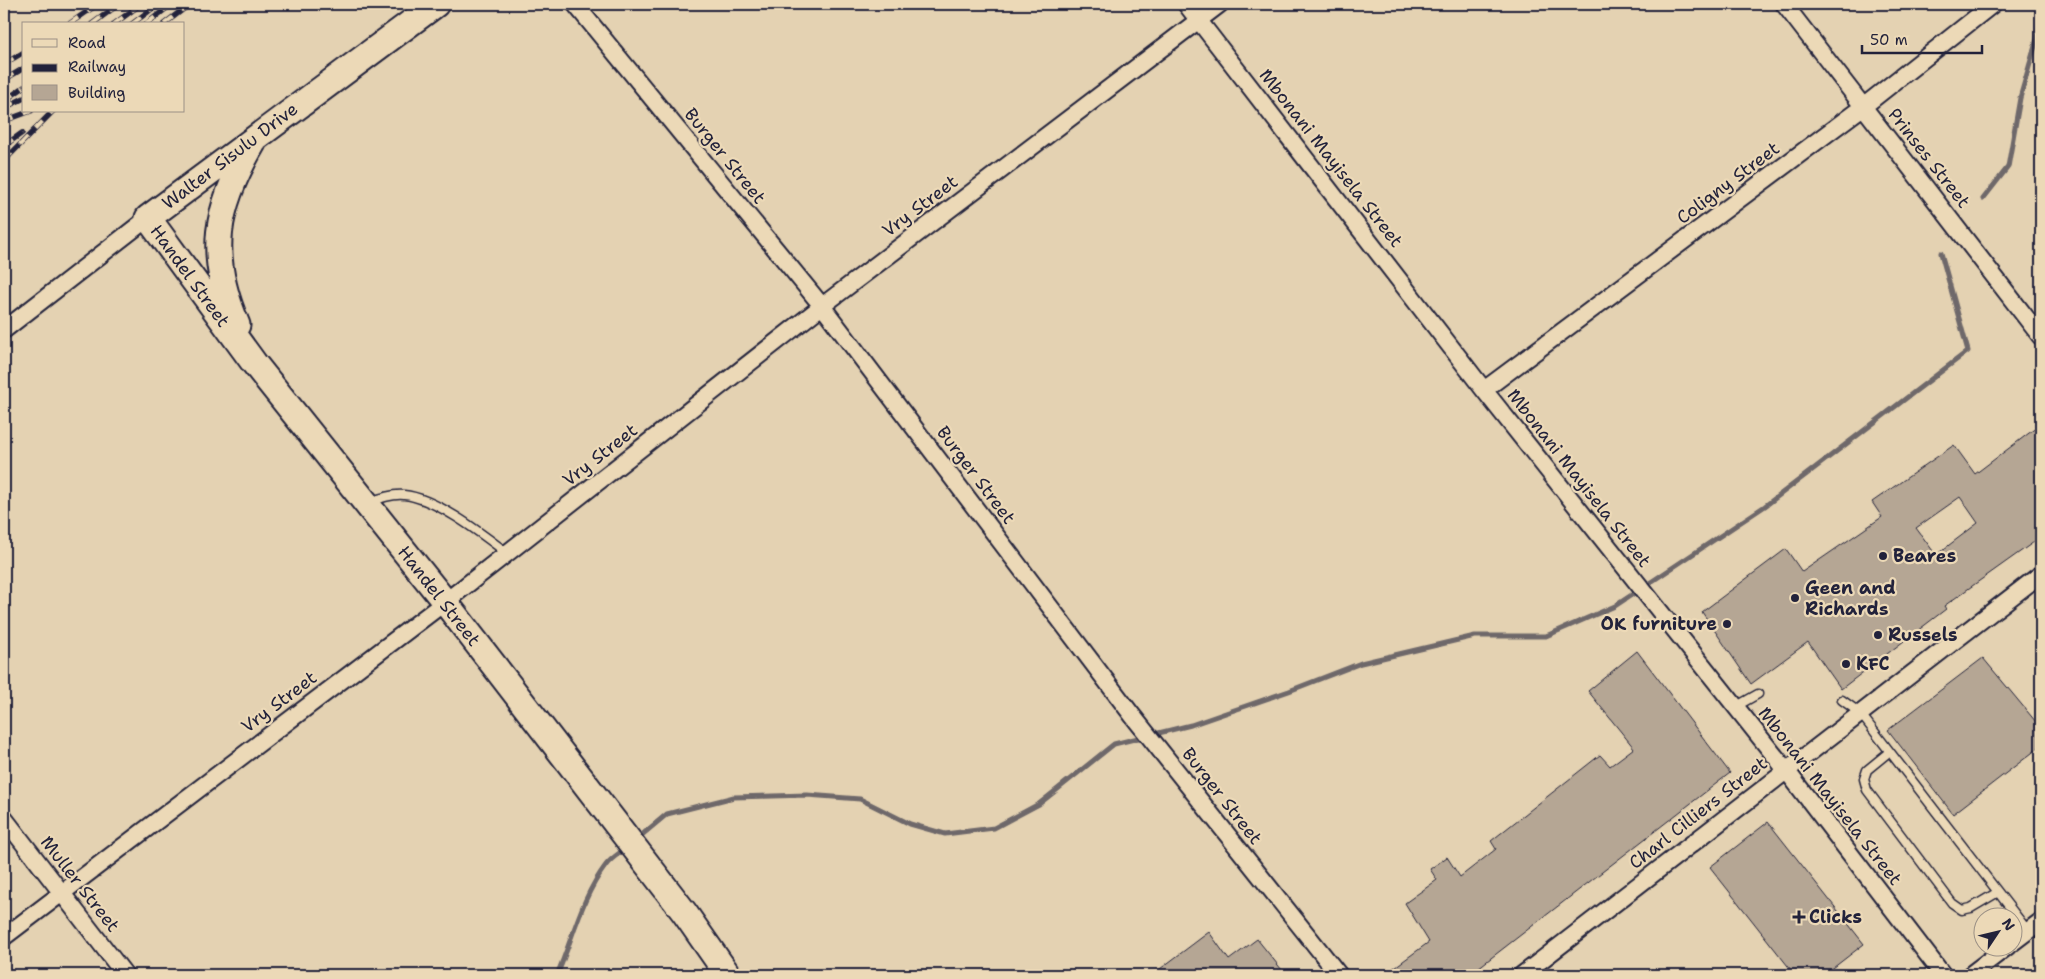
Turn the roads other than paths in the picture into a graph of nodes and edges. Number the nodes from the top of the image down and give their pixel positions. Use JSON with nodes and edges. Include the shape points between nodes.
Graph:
{"nodes":[{"id":1,"x":436,"y":4,"type":"edge"},
{"id":2,"x":575,"y":4,"type":"edge"},
{"id":3,"x":1186,"y":4,"type":"edge"},
{"id":4,"x":1220,"y":4,"type":"edge"},
{"id":5,"x":1784,"y":4,"type":"edge"},
{"id":6,"x":1993,"y":4,"type":"edge"},
{"id":7,"x":1198,"y":20,"type":"junction"},
{"id":8,"x":1864,"y":106,"type":"junction"},
{"id":9,"x":257,"y":136,"type":"junction"},
{"id":10,"x":148,"y":218,"type":"junction"},
{"id":11,"x":822,"y":306,"type":"junction"},
{"id":12,"x":4,"y":330,"type":"edge"},
{"id":13,"x":2041,"y":337,"type":"edge"},
{"id":14,"x":254,"y":363,"type":"junction"},
{"id":15,"x":1484,"y":390,"type":"junction"},
{"id":16,"x":366,"y":503,"type":"junction"},
{"id":17,"x":507,"y":553,"type":"junction"},
{"id":18,"x":2041,"y":574,"type":"edge"},
{"id":19,"x":445,"y":602,"type":"junction"},
{"id":20,"x":1758,"y":694,"type":"dead end"},
{"id":21,"x":1842,"y":700,"type":"dead end"},
{"id":22,"x":1735,"y":707,"type":"junction"},
{"id":23,"x":1860,"y":713,"type":"junction"},
{"id":24,"x":1890,"y":752,"type":"junction"},
{"id":25,"x":1786,"y":770,"type":"junction"},
{"id":26,"x":4,"y":818,"type":"edge"},
{"id":27,"x":1998,"y":892,"type":"junction"},
{"id":28,"x":61,"y":893,"type":"junction"},
{"id":29,"x":2035,"y":926,"type":"edge"},
{"id":30,"x":2022,"y":936,"type":"edge"},
{"id":31,"x":4,"y":937,"type":"edge"},
{"id":32,"x":1995,"y":956,"type":"edge"},
{"id":33,"x":125,"y":975,"type":"edge"},
{"id":34,"x":728,"y":975,"type":"edge"},
{"id":35,"x":1339,"y":975,"type":"edge"},
{"id":36,"x":1522,"y":975,"type":"edge"},
{"id":37,"x":1943,"y":975,"type":"edge"},
{"id":38,"x":1970,"y":975,"type":"edge"}],
"edges":[{"from":1,"to":9,"type":"main road","name":"Walter Sisulu Drive"},
{"from":2,"to":11,"type":"street","name":"Burger Street"},
{"from":3,"to":7,"type":"street","name":"Mbonani Mayisela Street"},
{"from":4,"to":7,"type":"street","name":"Vry Street"},
{"from":5,"to":8,"type":"street","name":"Prinses Street"},
{"from":6,"to":8,"type":"street","name":"Coligny Street"},
{"from":7,"to":11,"type":"street","name":"Vry Street"},
{"from":7,"to":15,"type":"street","name":"Mbonani Mayisela Street"},
{"from":8,"to":13,"type":"street","name":"Prinses Street"},
{"from":8,"to":15,"type":"street","name":"Coligny Street"},
{"from":9,"to":10,"type":"main road","name":"Walter Sisulu Drive"},
{"from":9,"to":14,"type":"main road","via":[[228,195],[220,217],[217,240],[227,301]]},
{"from":10,"to":12,"type":"street","name":"Walter Sisulu Drive"},
{"from":10,"to":14,"type":"main road","name":"Handel Street"},
{"from":11,"to":17,"type":"street","name":"Vry Street"},
{"from":11,"to":35,"type":"street","name":"Burger Street","via":[[1132,715]]},
{"from":14,"to":16,"type":"main road","name":"Handel Street"},
{"from":15,"to":22,"type":"street","name":"Mbonani Mayisela Street"},
{"from":16,"to":17,"type":"lane","via":[[405,495],[427,502],[465,522]]},
{"from":16,"to":19,"type":"main road","name":"Handel Street"},
{"from":17,"to":19,"type":"street","name":"Vry Street"},
{"from":18,"to":23,"type":"street","name":"Charl Cilliers Street"},
{"from":19,"to":28,"type":"street","name":"Vry Street"},
{"from":19,"to":34,"type":"main road","name":"Handel Street","via":[[684,912]]},
{"from":20,"to":22,"type":"lane"},
{"from":21,"to":23,"type":"lane"},
{"from":22,"to":25,"type":"street","name":"Mbonani Mayisela Street"},
{"from":23,"to":24,"type":"lane"},
{"from":23,"to":25,"type":"street","name":"Charl Cilliers Street"},
{"from":24,"to":27,"type":"lane"},
{"from":24,"to":27,"type":"lane","via":[[1868,770],[1864,779],[1867,790],[1952,903],[1962,910],[1971,908]]},
{"from":25,"to":36,"type":"street","name":"Charl Cilliers Street"},
{"from":25,"to":37,"type":"street","name":"Mbonani Mayisela Street"},
{"from":26,"to":28,"type":"street","name":"Muller Street"},
{"from":27,"to":29,"type":"lane"},
{"from":28,"to":31,"type":"street","name":"Vry Street"},
{"from":28,"to":33,"type":"street","name":"Muller Street"},
{"from":29,"to":30,"type":"street"},
{"from":32,"to":38,"type":"street"}]}
